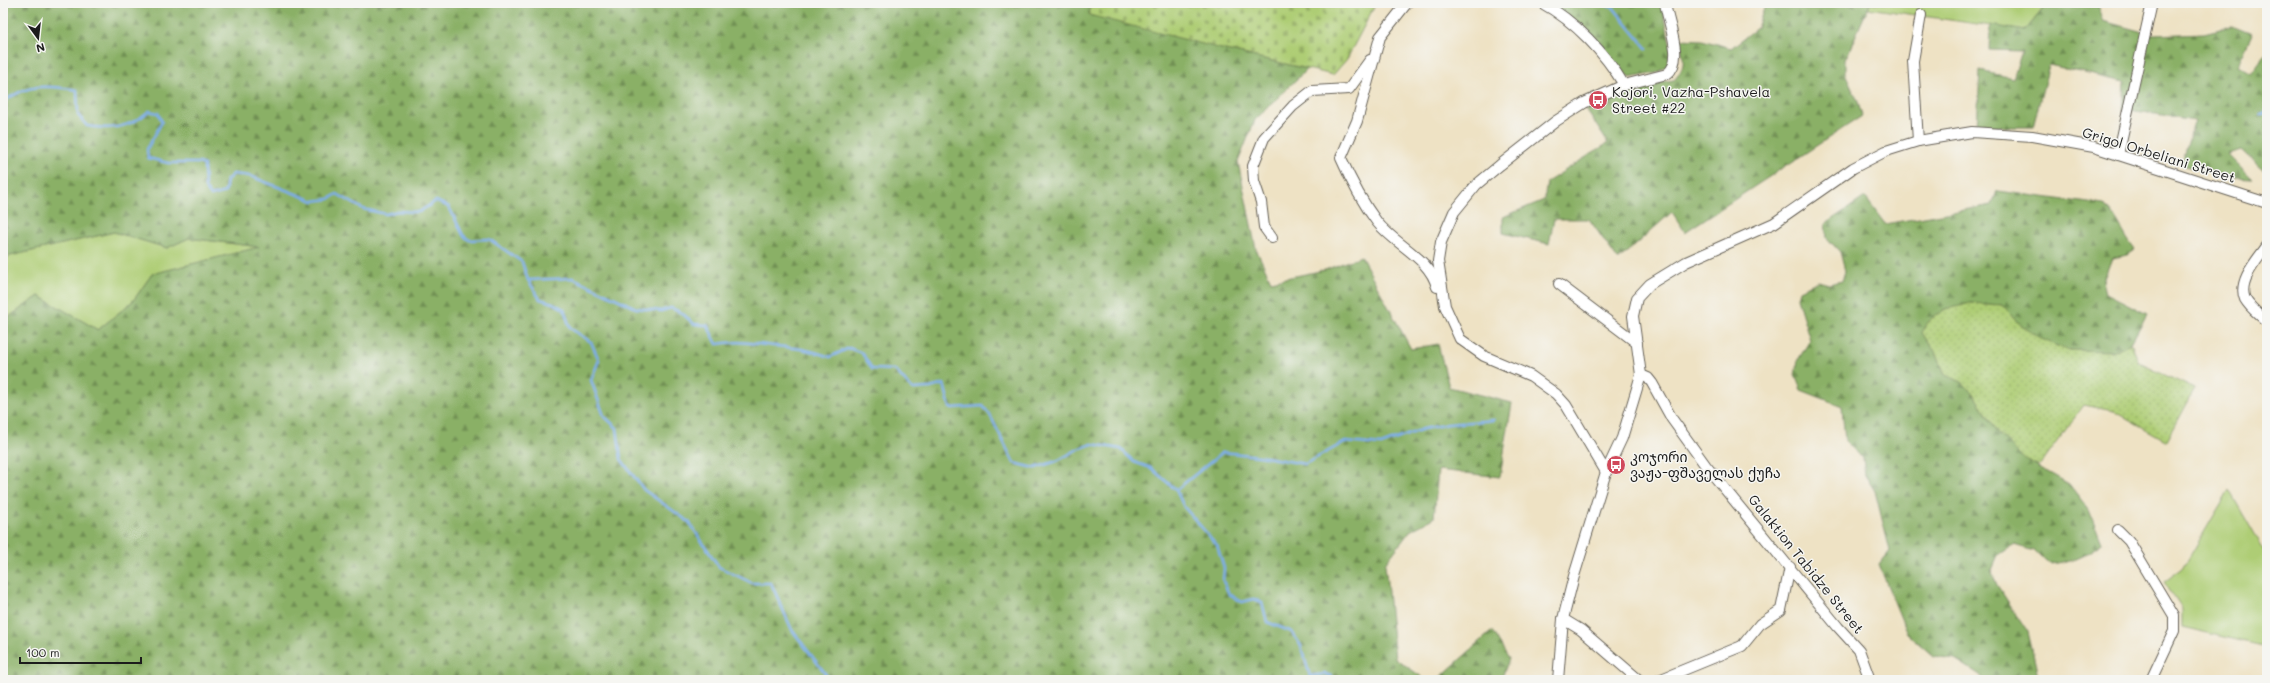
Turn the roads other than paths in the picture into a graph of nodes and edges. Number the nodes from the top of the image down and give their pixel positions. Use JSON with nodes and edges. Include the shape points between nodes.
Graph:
{"nodes":[{"id":1,"x":1407,"y":3,"type":"edge"},
{"id":2,"x":1542,"y":3,"type":"edge"},
{"id":3,"x":1665,"y":3,"type":"edge"},
{"id":4,"x":2152,"y":3,"type":"edge"},
{"id":5,"x":1921,"y":14,"type":"dead end"},
{"id":6,"x":1374,"y":56,"type":"junction"},
{"id":7,"x":1624,"y":85,"type":"junction"},
{"id":8,"x":1918,"y":141,"type":"junction"},
{"id":9,"x":2118,"y":155,"type":"junction"},
{"id":10,"x":2267,"y":203,"type":"edge"},
{"id":11,"x":1272,"y":238,"type":"dead end"},
{"id":12,"x":2267,"y":246,"type":"edge"},
{"id":13,"x":1559,"y":284,"type":"dead end"},
{"id":14,"x":1445,"y":306,"type":"junction"},
{"id":15,"x":2267,"y":322,"type":"edge"},
{"id":16,"x":1637,"y":343,"type":"junction"},
{"id":17,"x":1641,"y":375,"type":"junction"},
{"id":18,"x":1606,"y":472,"type":"junction"},
{"id":19,"x":2118,"y":530,"type":"dead end"},
{"id":20,"x":1790,"y":567,"type":"junction"},
{"id":21,"x":1563,"y":619,"type":"junction"},
{"id":22,"x":1558,"y":680,"type":"edge"},
{"id":23,"x":1639,"y":680,"type":"edge"},
{"id":24,"x":1659,"y":680,"type":"edge"},
{"id":25,"x":1870,"y":680,"type":"edge"},
{"id":26,"x":2151,"y":680,"type":"edge"}],
"edges":[{"from":1,"to":6,"type":"street","via":[[1380,37]]},
{"from":2,"to":7,"type":"street","via":[[1588,40],[1612,64]]},
{"from":3,"to":7,"type":"street","via":[[1677,55],[1673,69],[1667,74]]},
{"from":4,"to":9,"type":"street"},
{"from":5,"to":8,"type":"street","via":[[1913,61]]},
{"from":6,"to":11,"type":"street","via":[[1349,89],[1312,91],[1292,106],[1264,138],[1253,166],[1254,181],[1261,202],[1264,227]]},
{"from":6,"to":14,"type":"street","via":[[1356,121],[1341,158],[1356,190],[1378,223],[1430,270]]},
{"from":7,"to":14,"type":"street","via":[[1584,103],[1556,121],[1500,165],[1465,197],[1454,212],[1441,242],[1438,261]]},
{"from":8,"to":9,"type":"street","name":"Grigol Orbeliani Street","via":[[1972,132],[2032,136],[2094,147]]},
{"from":8,"to":16,"type":"street","name":"Grigol Orbeliani Street","via":[[1879,154],[1853,168],[1774,223],[1686,262],[1650,284],[1637,298],[1633,316]]},
{"from":9,"to":10,"type":"street","name":"Grigol Orbeliani Street"},
{"from":12,"to":15,"type":"street","via":[[2244,283],[2244,292],[2248,302]]},
{"from":13,"to":16,"type":"street"},
{"from":14,"to":18,"type":"street","via":[[1460,339],[1467,345],[1484,356],[1546,385],[1566,405]]},
{"from":16,"to":17,"type":"street","name":"Grigol Orbeliani Street"},
{"from":17,"to":18,"type":"street","via":[[1622,438]]},
{"from":17,"to":20,"type":"street","name":"Galaktion Tabidze Street","via":[[1652,383],[1672,419],[1698,454]]},
{"from":18,"to":21,"type":"street"},
{"from":19,"to":26,"type":"street","via":[[2129,541],[2174,616],[2174,631]]},
{"from":20,"to":24,"type":"street","via":[[1780,610],[1760,624],[1742,646]]},
{"from":20,"to":25,"type":"street","name":"Galaktion Tabidze Street","via":[[1859,650]]},
{"from":21,"to":22,"type":"street"},
{"from":21,"to":23,"type":"street","via":[[1581,630]]}]}
